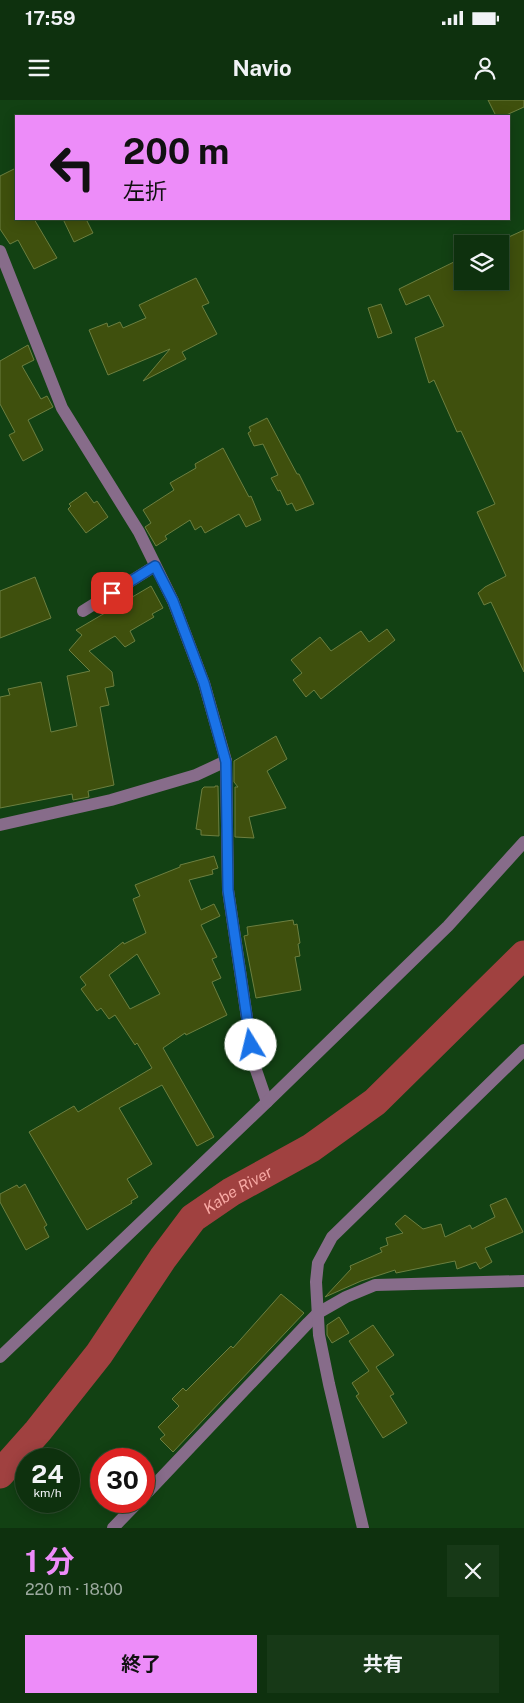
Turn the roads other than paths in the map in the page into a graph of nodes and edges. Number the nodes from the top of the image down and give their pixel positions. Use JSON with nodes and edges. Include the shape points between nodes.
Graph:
{"nodes":[{"id":1,"x":0,"y":251,"type":"edge"},
{"id":2,"x":155,"y":566,"type":"junction"},
{"id":3,"x":82,"y":611,"type":"dead end"},
{"id":4,"x":226,"y":762,"type":"junction"},
{"id":5,"x":0,"y":825,"type":"edge"},
{"id":6,"x":524,"y":842,"type":"edge"},
{"id":7,"x":524,"y":1050,"type":"edge"},
{"id":8,"x":267,"y":1102,"type":"junction"},
{"id":9,"x":524,"y":1281,"type":"edge"},
{"id":10,"x":318,"y":1313,"type":"junction"},
{"id":11,"x":0,"y":1357,"type":"edge"},
{"id":12,"x":155,"y":1484,"type":"edge"},
{"id":13,"x":127,"y":1513,"type":"edge"},
{"id":14,"x":113,"y":1528,"type":"edge"},
{"id":15,"x":363,"y":1528,"type":"edge"}],
"edges":[{"from":1,"to":2,"type":"street","via":[[62,408],[139,532]]},
{"from":2,"to":3,"type":"street"},
{"from":2,"to":4,"type":"street","via":[[173,601],[204,683]]},
{"from":4,"to":5,"type":"street","via":[[196,775],[111,800]]},
{"from":4,"to":8,"type":"street","via":[[228,890],[251,1045]]},
{"from":6,"to":8,"type":"street","via":[[448,926]]},
{"from":7,"to":10,"type":"street","via":[[332,1237],[318,1263]]},
{"from":8,"to":11,"type":"street"},
{"from":9,"to":10,"type":"street","via":[[375,1285]]},
{"from":10,"to":12,"type":"street"},
{"from":10,"to":15,"type":"street","via":[[329,1384]]},
{"from":13,"to":14,"type":"street"}]}
